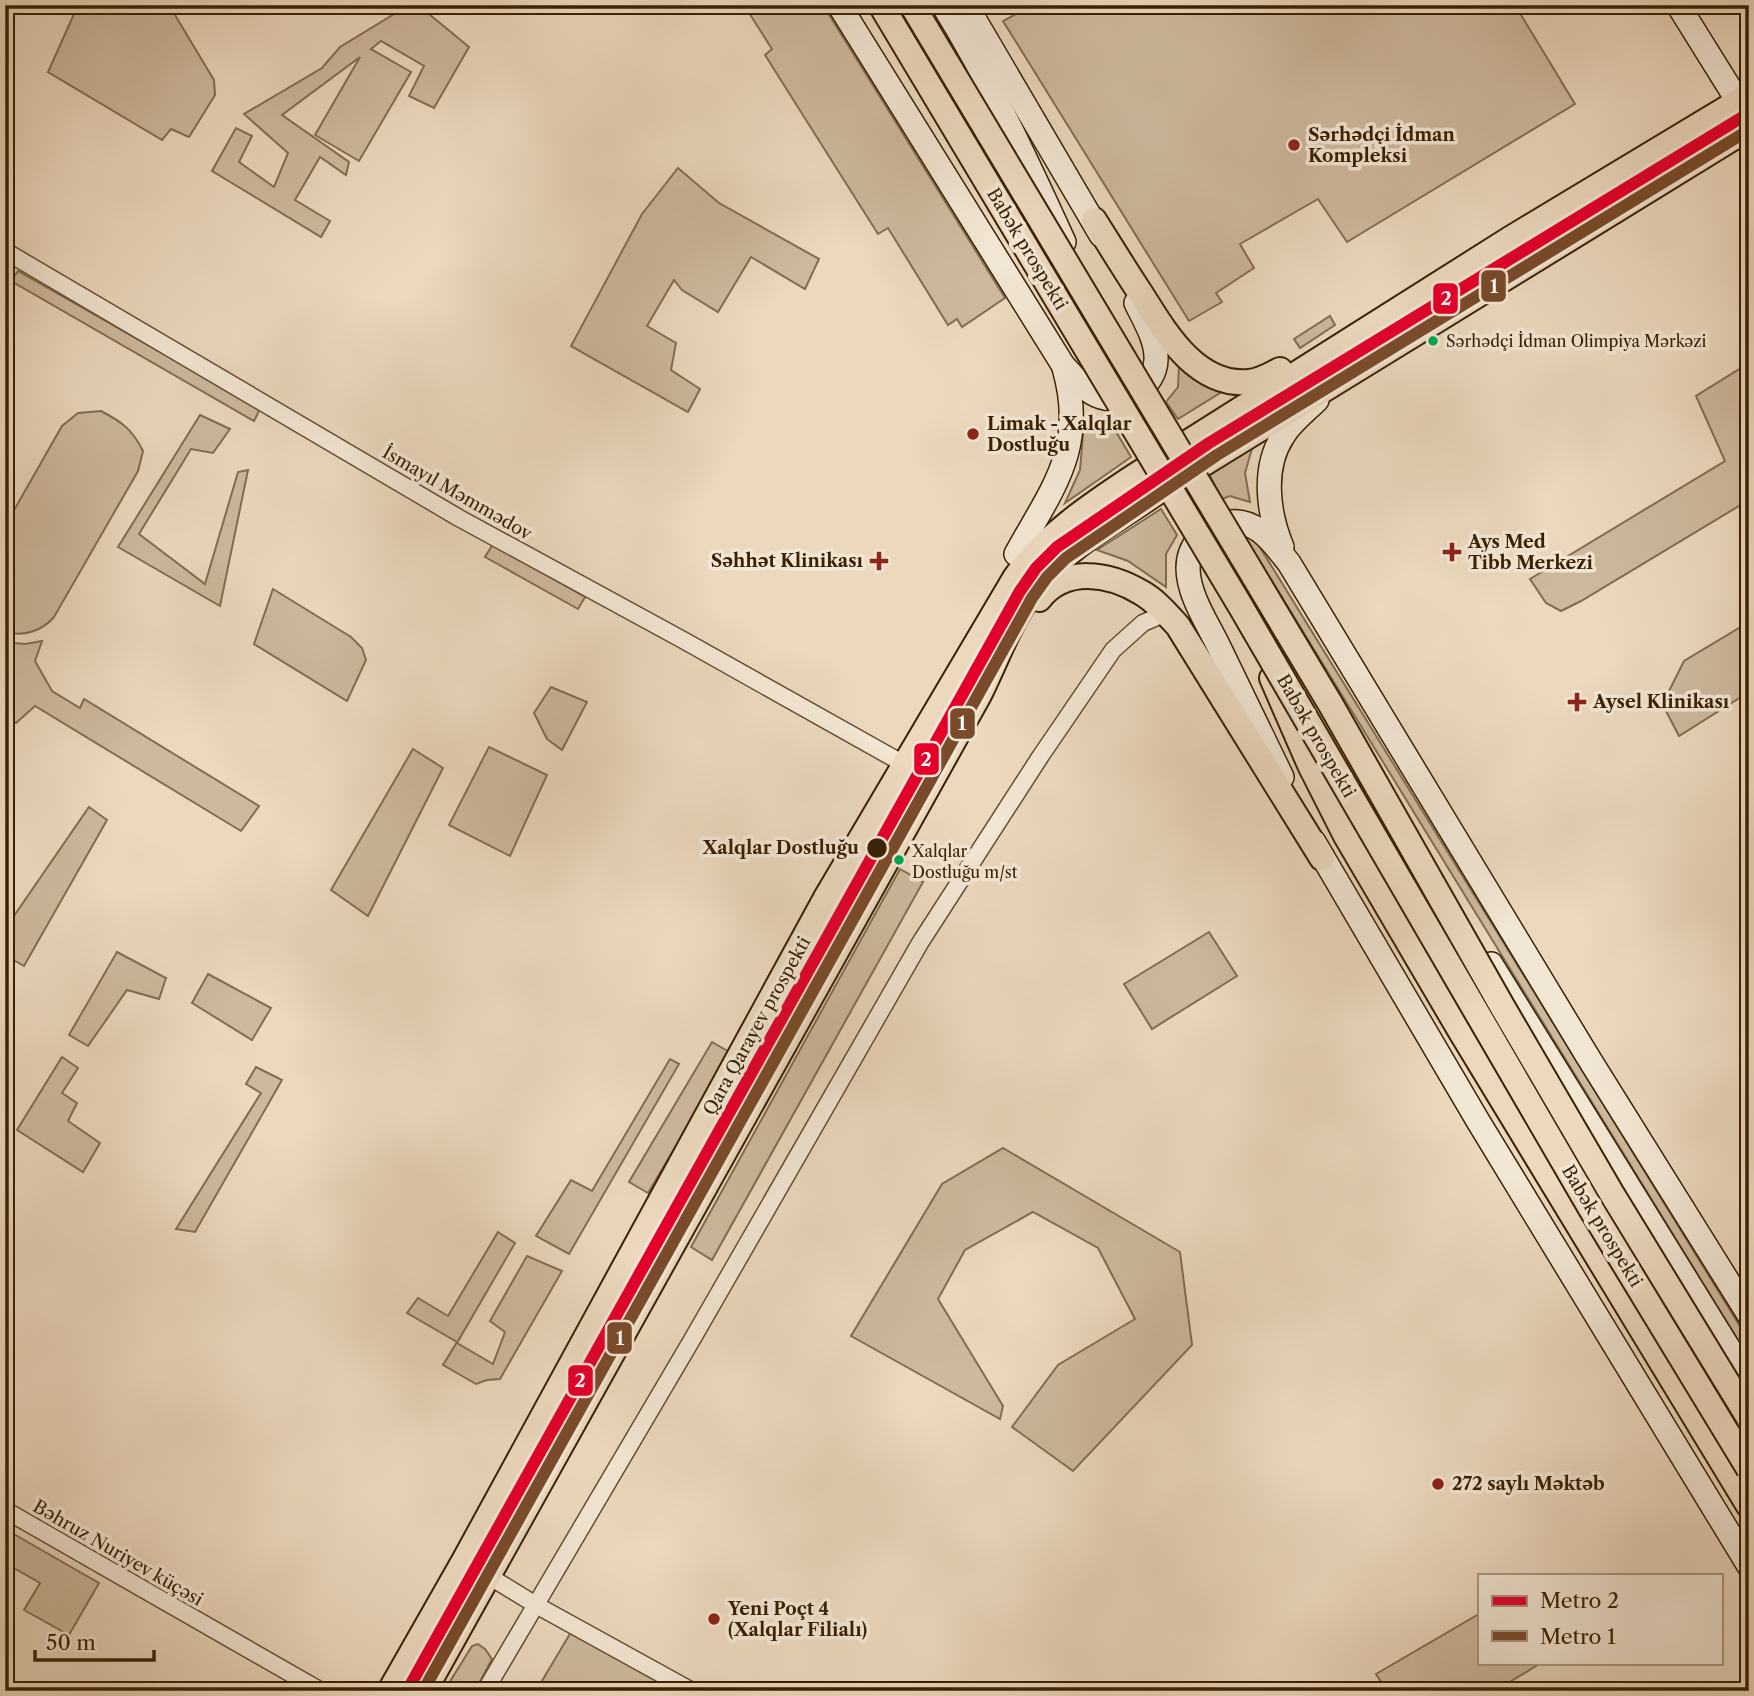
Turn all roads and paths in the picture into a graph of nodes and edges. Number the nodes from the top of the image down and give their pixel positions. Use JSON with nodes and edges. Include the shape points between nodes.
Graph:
{"nodes":[{"id":1,"x":839,"y":5,"type":"edge"},
{"id":2,"x":867,"y":5,"type":"edge"},
{"id":3,"x":881,"y":5,"type":"edge"},
{"id":4,"x":912,"y":5,"type":"edge"},
{"id":5,"x":943,"y":5,"type":"edge"},
{"id":6,"x":966,"y":5,"type":"edge"},
{"id":7,"x":1678,"y":5,"type":"edge"},
{"id":8,"x":1745,"y":105,"type":"edge"},
{"id":9,"x":1749,"y":128,"type":"edge"},
{"id":10,"x":1094,"y":220,"type":"junction"},
{"id":11,"x":1510,"y":239,"type":"junction"},
{"id":12,"x":5,"y":251,"type":"edge"},
{"id":13,"x":1096,"y":312,"type":"junction"},
{"id":14,"x":1072,"y":326,"type":"junction"},
{"id":15,"x":1063,"y":365,"type":"junction"},
{"id":16,"x":1283,"y":368,"type":"junction"},
{"id":17,"x":1349,"y":374,"type":"junction"},
{"id":18,"x":1016,"y":554,"type":"junction"},
{"id":19,"x":1289,"y":563,"type":"junction"},
{"id":20,"x":1241,"y":607,"type":"junction"},
{"id":21,"x":1166,"y":613,"type":"junction"},
{"id":22,"x":974,"y":628,"type":"junction"},
{"id":23,"x":979,"y":695,"type":"junction"},
{"id":24,"x":942,"y":703,"type":"junction"},
{"id":25,"x":1331,"y":705,"type":"junction"},
{"id":26,"x":895,"y":760,"type":"junction"},
{"id":27,"x":873,"y":820,"type":"junction"},
{"id":28,"x":1322,"y":858,"type":"junction"},
{"id":29,"x":1749,"y":1315,"type":"edge"},
{"id":30,"x":1749,"y":1381,"type":"edge"},
{"id":31,"x":1749,"y":1418,"type":"edge"},
{"id":32,"x":1749,"y":1469,"type":"edge"},
{"id":33,"x":1749,"y":1506,"type":"edge"},
{"id":34,"x":5,"y":1510,"type":"edge"},
{"id":35,"x":464,"y":1560,"type":"junction"},
{"id":36,"x":1749,"y":1566,"type":"edge"},
{"id":37,"x":489,"y":1575,"type":"junction"},
{"id":38,"x":537,"y":1605,"type":"junction"},
{"id":39,"x":321,"y":1691,"type":"edge"},
{"id":40,"x":390,"y":1691,"type":"edge"},
{"id":41,"x":424,"y":1691,"type":"edge"},
{"id":42,"x":485,"y":1691,"type":"edge"},
{"id":43,"x":692,"y":1691,"type":"edge"}],
"edges":[{"from":1,"to":15,"type":"main road","name":"Babək prospekti"},
{"from":2,"to":14,"type":"main road","bridge":true},
{"from":3,"to":14,"type":"main road","name":"Babək prospekti","bridge":true},
{"from":4,"to":13,"type":"main road","name":"Babək prospekti","bridge":true},
{"from":5,"to":13,"type":"main road","bridge":true,"via":[[1016,136]]},
{"from":6,"to":10,"type":"main road"},
{"from":7,"to":8,"type":"main road"},
{"from":8,"to":11,"type":"main road"},
{"from":9,"to":17,"type":"main road","name":"Qara Qarayev prospekti"},
{"from":10,"to":15,"type":"main road","via":[[1149,328],[1157,358],[1155,371],[1139,392],[1114,399],[1092,393]]},
{"from":10,"to":16,"type":"main road","via":[[1171,340],[1199,367],[1239,382],[1252,382]]},
{"from":11,"to":16,"type":"main road","via":[[1456,262]]},
{"from":11,"to":24,"type":"main road","name":"Qara Qarayev prospekti","via":[[1083,512],[1028,560]]},
{"from":12,"to":26,"type":"street","name":"İsmayıl Məmmədov","via":[[459,519]]},
{"from":13,"to":25,"type":"main road","name":"Babək prospekti","bridge":true},
{"from":14,"to":20,"type":"main road","name":"Babək prospekti","bridge":true},
{"from":15,"to":18,"type":"main road","via":[[1073,410],[1068,450]]},
{"from":16,"to":18,"type":"main road","via":[[1073,506]]},
{"from":17,"to":19,"type":"main road","via":[[1303,413],[1278,444],[1270,470],[1271,518]]},
{"from":17,"to":23,"type":"main road","name":"Qara Qarayev prospekti","via":[[1154,494],[1060,559],[1026,601]]},
{"from":18,"to":22,"type":"main road"},
{"from":19,"to":28,"type":"main road","via":[[1267,535],[1229,522],[1202,534],[1190,555],[1188,570],[1202,612]]},
{"from":19,"to":29,"type":"main road"},
{"from":20,"to":32,"type":"main road","name":"Babək prospekti","bridge":true,"via":[[1480,1020]]},
{"from":20,"to":33,"type":"main road","bridge":true,"via":[[1346,836]]},
{"from":21,"to":23,"type":"main road","via":[[1141,592],[1118,582],[1086,575],[1062,580],[1041,597]]},
{"from":21,"to":28,"type":"main road"},
{"from":21,"to":38,"type":"street","via":[[1143,623],[1113,650],[920,943]]},
{"from":22,"to":24,"type":"main road"},
{"from":22,"to":26,"type":"street"},
{"from":23,"to":37,"type":"main road","name":"Qara Qarayev prospekti"},
{"from":24,"to":27,"type":"main road","name":"Qara Qarayev prospekti"},
{"from":25,"to":30,"type":"main road","bridge":true},
{"from":25,"to":31,"type":"main road","name":"Babək prospekti","bridge":true,"via":[[1508,1018]]},
{"from":26,"to":27,"type":"street"},
{"from":27,"to":35,"type":"main road","name":"Qara Qarayev prospekti"},
{"from":28,"to":36,"type":"main road"},
{"from":34,"to":39,"type":"street","name":"Bəhruz Nuriyev küçəsi"},
{"from":35,"to":37,"type":"street"},
{"from":35,"to":40,"type":"main road","name":"Qara Qarayev prospekti"},
{"from":37,"to":38,"type":"street"},
{"from":37,"to":41,"type":"main road","name":"Qara Qarayev prospekti"},
{"from":38,"to":42,"type":"street"},
{"from":38,"to":43,"type":"street"}]}
